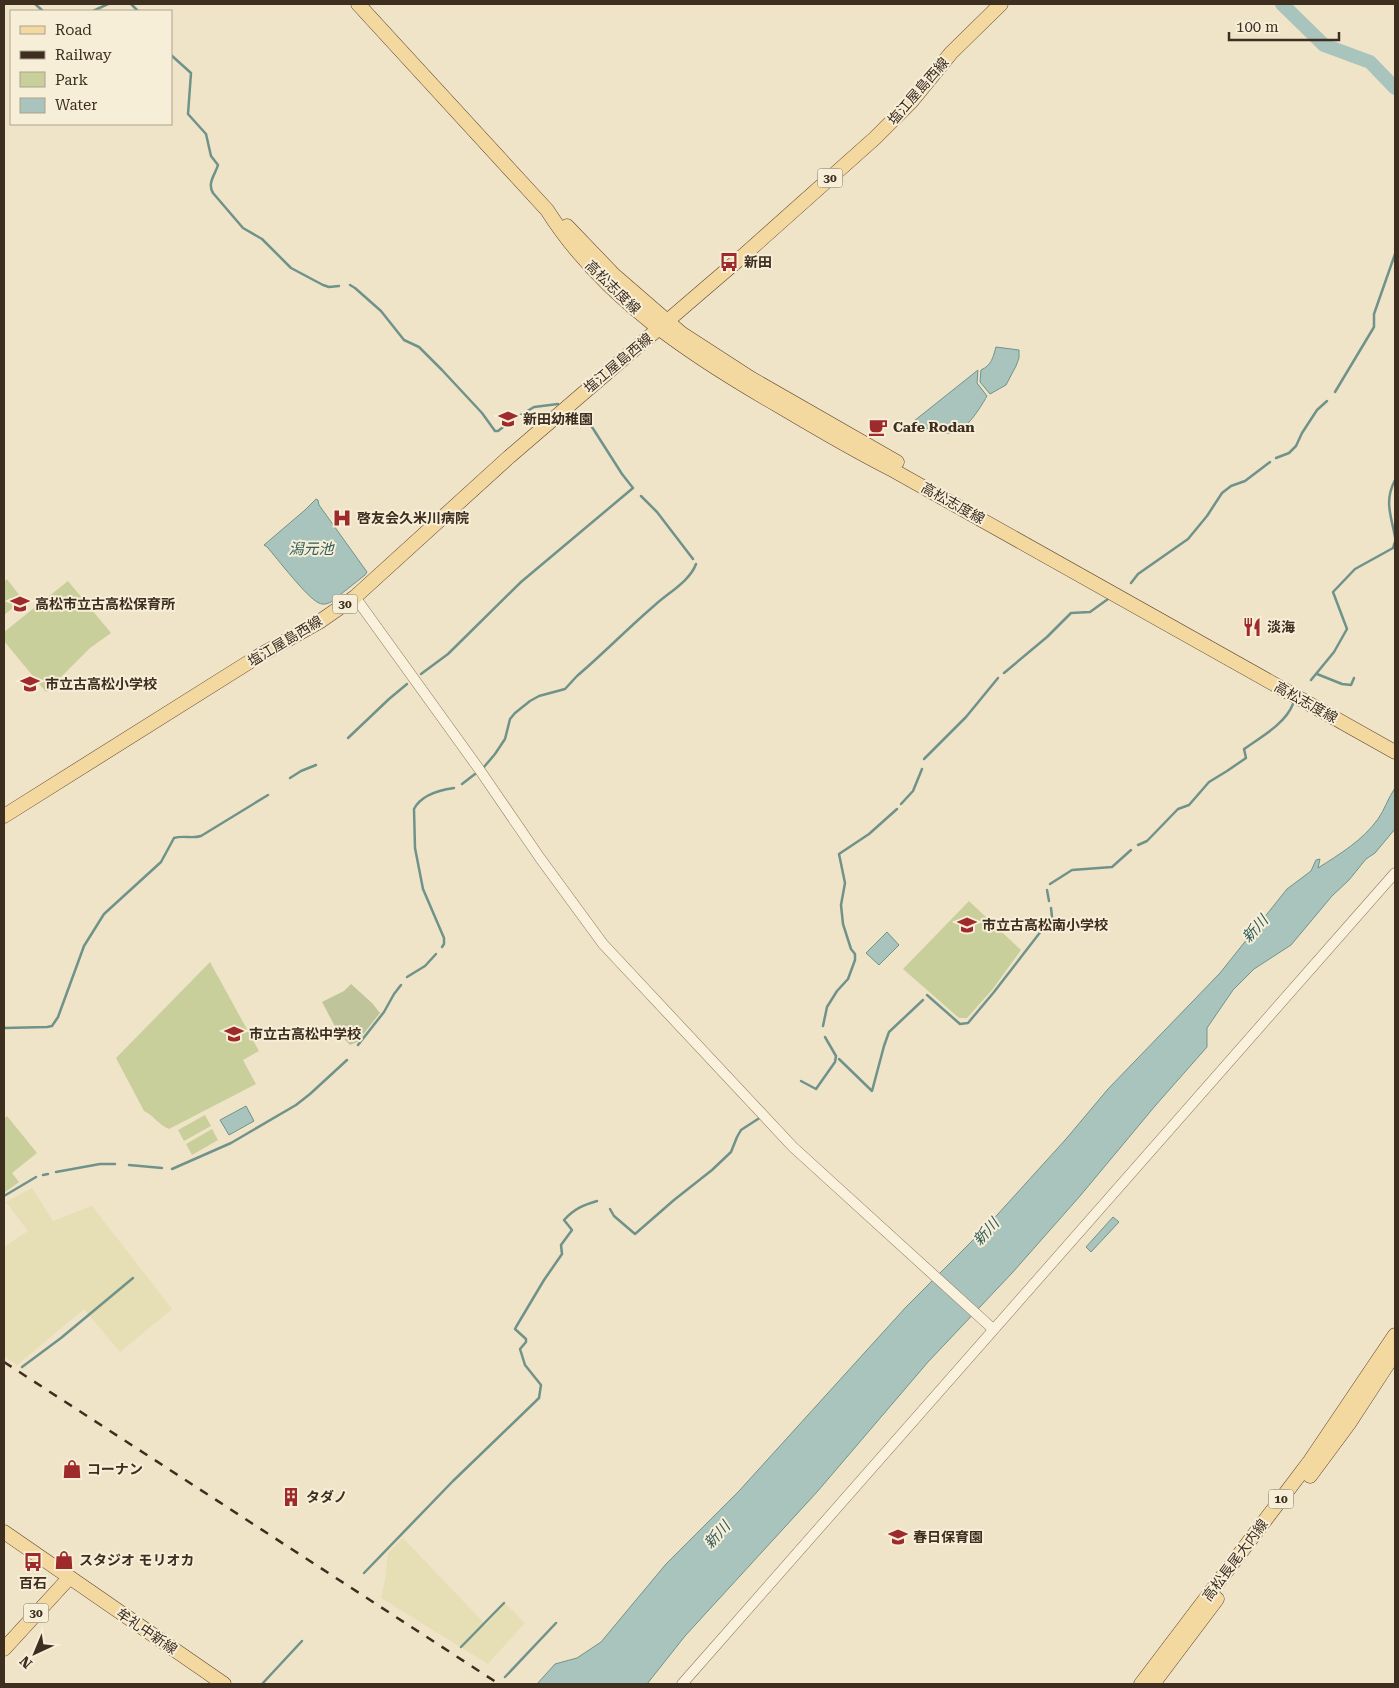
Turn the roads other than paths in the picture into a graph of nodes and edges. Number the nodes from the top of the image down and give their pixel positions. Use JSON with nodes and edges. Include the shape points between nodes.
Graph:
{"nodes":[{"id":1,"x":358,"y":4,"type":"edge"},
{"id":2,"x":1001,"y":4,"type":"edge"},
{"id":3,"x":663,"y":325,"type":"junction"},
{"id":4,"x":355,"y":596,"type":"junction"},
{"id":5,"x":1392,"y":745,"type":"edge"},
{"id":6,"x":4,"y":816,"type":"edge"},
{"id":7,"x":1395,"y":873,"type":"edge"},
{"id":8,"x":993,"y":1328,"type":"junction"},
{"id":9,"x":1395,"y":1335,"type":"edge"},
{"id":10,"x":1395,"y":1353,"type":"edge"},
{"id":11,"x":4,"y":1532,"type":"edge"},
{"id":12,"x":69,"y":1578,"type":"junction"},
{"id":13,"x":4,"y":1649,"type":"edge"},
{"id":14,"x":224,"y":1684,"type":"edge"},
{"id":15,"x":682,"y":1684,"type":"edge"},
{"id":16,"x":1141,"y":1684,"type":"edge"},
{"id":17,"x":1153,"y":1684,"type":"edge"}],
"edges":[{"from":1,"to":3,"type":"main road","name":"高松志度線","via":[[546,210],[563,222]]},
{"from":2,"to":3,"type":"main road","name":"塩江屋島西線","number":"30","via":[[951,52],[891,124]]},
{"from":3,"to":4,"type":"main road","name":"塩江屋島西線","number":"30","via":[[509,457]]},
{"from":3,"to":5,"type":"main road","name":"高松志度線","via":[[721,372],[825,434]]},
{"from":4,"to":6,"type":"main road","name":"塩江屋島西線","number":"30","via":[[319,622],[257,657]]},
{"from":4,"to":8,"type":"street","via":[[603,944],[793,1147]]},
{"from":7,"to":8,"type":"street"},
{"from":8,"to":15,"type":"street"},
{"from":9,"to":16,"type":"main road","name":"高松長尾大内線","number":"10","via":[[1310,1460]]},
{"from":10,"to":17,"type":"main road","name":"高松長尾大内線","number":"10","via":[[1350,1422]]},
{"from":11,"to":12,"type":"main road"},
{"from":12,"to":13,"type":"main road","number":"30"},
{"from":12,"to":14,"type":"main road","name":"牟礼中新線"}]}
